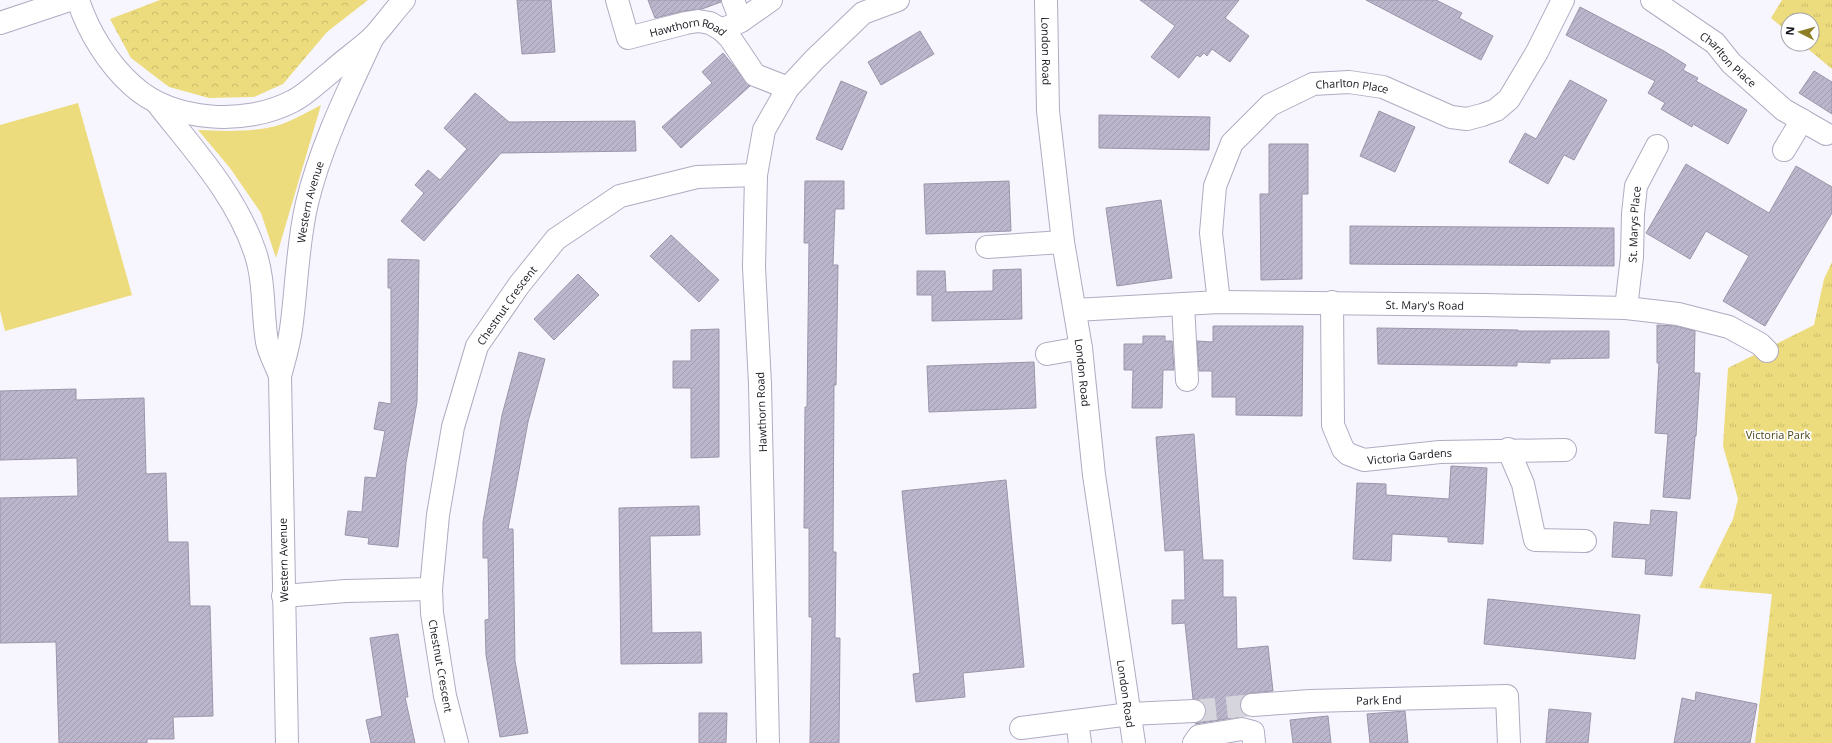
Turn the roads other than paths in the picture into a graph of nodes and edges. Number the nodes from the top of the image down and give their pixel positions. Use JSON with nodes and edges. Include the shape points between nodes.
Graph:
{"nodes":[{"id":1,"x":69,"y":0,"type":"edge"},
{"id":2,"x":78,"y":0,"type":"edge"},
{"id":3,"x":404,"y":0,"type":"edge"},
{"id":4,"x":617,"y":0,"type":"edge"},
{"id":5,"x":733,"y":0,"type":"edge"},
{"id":6,"x":771,"y":0,"type":"edge"},
{"id":7,"x":898,"y":0,"type":"edge"},
{"id":8,"x":1046,"y":0,"type":"edge"},
{"id":9,"x":1563,"y":0,"type":"edge"},
{"id":10,"x":1652,"y":0,"type":"edge"},
{"id":11,"x":3,"y":22,"type":"edge"},
{"id":12,"x":732,"y":26,"type":"junction"},
{"id":13,"x":373,"y":37,"type":"junction"},
{"id":14,"x":788,"y":88,"type":"junction"},
{"id":15,"x":157,"y":103,"type":"junction"},
{"id":16,"x":1802,"y":120,"type":"junction"},
{"id":17,"x":1826,"y":134,"type":"dead end"},
{"id":18,"x":1657,"y":146,"type":"dead end"},
{"id":19,"x":1784,"y":150,"type":"dead end"},
{"id":20,"x":756,"y":175,"type":"junction"},
{"id":21,"x":1063,"y":242,"type":"junction"},
{"id":22,"x":987,"y":247,"type":"dead end"},
{"id":23,"x":1219,"y":302,"type":"junction"},
{"id":24,"x":1332,"y":302,"type":"junction"},
{"id":25,"x":1183,"y":304,"type":"junction"},
{"id":26,"x":1626,"y":308,"type":"junction"},
{"id":27,"x":1075,"y":310,"type":"junction"},
{"id":28,"x":1080,"y":348,"type":"junction"},
{"id":29,"x":1767,"y":350,"type":"dead end"},
{"id":30,"x":1047,"y":354,"type":"dead end"},
{"id":31,"x":280,"y":376,"type":"junction"},
{"id":32,"x":1187,"y":380,"type":"dead end"},
{"id":33,"x":1508,"y":449,"type":"junction"},
{"id":34,"x":1565,"y":450,"type":"dead end"},
{"id":35,"x":1585,"y":541,"type":"dead end"},
{"id":36,"x":431,"y":589,"type":"junction"},
{"id":37,"x":283,"y":596,"type":"junction"},
{"id":38,"x":1252,"y":705,"type":"tunnel mouth"},
{"id":39,"x":1194,"y":711,"type":"tunnel mouth"},
{"id":40,"x":1130,"y":714,"type":"junction"},
{"id":41,"x":1078,"y":721,"type":"junction"},
{"id":42,"x":1021,"y":728,"type":"dead end"},
{"id":43,"x":287,"y":743,"type":"edge"},
{"id":44,"x":457,"y":743,"type":"edge"},
{"id":45,"x":768,"y":743,"type":"edge"},
{"id":46,"x":1080,"y":743,"type":"edge"},
{"id":47,"x":1134,"y":743,"type":"edge"},
{"id":48,"x":1194,"y":743,"type":"edge"},
{"id":49,"x":1254,"y":743,"type":"edge"},
{"id":50,"x":1509,"y":743,"type":"edge"}],
"edges":[{"from":1,"to":11,"type":"main road"},
{"from":2,"to":15,"type":"main road","via":[[83,16],[115,68],[133,87]]},
{"from":3,"to":13,"type":"main road"},
{"from":4,"to":12,"type":"main road","name":"Hawthorn Road","via":[[628,38],[698,21]]},
{"from":5,"to":12,"type":"main road"},
{"from":6,"to":12,"type":"main road"},
{"from":7,"to":14,"type":"main road","name":"Hawthorn Road","via":[[863,13]]},
{"from":8,"to":21,"type":"main road","name":"London Road","via":[[1048,111]]},
{"from":9,"to":23,"type":"main road","name":"Charlton Place","via":[[1537,52],[1509,99],[1496,110],[1467,119],[1451,117],[1383,87],[1349,82],[1313,84],[1270,105],[1232,144],[1214,186],[1211,233]]},
{"from":10,"to":16,"type":"main road","name":"Charlton Place","via":[[1715,43],[1731,63],[1772,100]]},
{"from":12,"to":14,"type":"main road","name":"Hawthorn Road","via":[[730,38],[755,74]]},
{"from":13,"to":15,"type":"main road","via":[[307,92],[281,107],[245,116],[217,118]]},
{"from":13,"to":31,"type":"main road","name":"Western Avenue","via":[[333,125],[307,202],[296,273],[291,330]]},
{"from":14,"to":20,"type":"main road","name":"Hawthorn Road","via":[[764,130]]},
{"from":15,"to":31,"type":"main road","name":"Western Avenue","via":[[216,178],[242,220],[256,253],[267,343]]},
{"from":16,"to":17,"type":"main road","name":"Charlton Place"},
{"from":16,"to":19,"type":"main road"},
{"from":18,"to":26,"type":"main road","name":"St. Marys Place","via":[[1636,186]]},
{"from":20,"to":36,"type":"main road","name":"Chestnut Crescent","via":[[697,177],[620,196],[556,239],[518,285],[477,346],[453,427],[438,515]]},
{"from":20,"to":45,"type":"main road","name":"Hawthorn Road","via":[[754,268],[760,384]]},
{"from":21,"to":22,"type":"main road"},
{"from":21,"to":27,"type":"main road","name":"London Road"},
{"from":23,"to":24,"type":"main road","name":"St. Mary's Road"},
{"from":23,"to":25,"type":"main road","name":"St. Mary's Road"},
{"from":24,"to":26,"type":"main road","name":"St. Mary's Road"},
{"from":24,"to":33,"type":"main road","name":"Victoria Gardens","via":[[1333,425],[1343,449],[1348,454],[1364,460],[1440,452]]},
{"from":25,"to":27,"type":"main road","name":"St. Mary's Road"},
{"from":25,"to":32,"type":"main road"},
{"from":26,"to":29,"type":"main road","name":"St. Mary's Road","via":[[1678,314],[1729,327]]},
{"from":27,"to":28,"type":"main road","name":"London Road"},
{"from":28,"to":30,"type":"main road"},
{"from":28,"to":40,"type":"main road","name":"London Road","via":[[1094,475]]},
{"from":31,"to":37,"type":"main road","name":"Western Avenue"},
{"from":33,"to":34,"type":"main road","name":"Victoria Gardens"},
{"from":33,"to":35,"type":"main road","via":[[1523,484],[1534,540]]},
{"from":36,"to":37,"type":"main road","via":[[346,591]]},
{"from":36,"to":44,"type":"main road","name":"Chestnut Crescent","via":[[432,613],[445,696]]},
{"from":37,"to":43,"type":"main road","name":"Western Avenue"},
{"from":38,"to":50,"type":"main road","name":"Park End","via":[[1324,700],[1507,696]]},
{"from":39,"to":40,"type":"main road"},
{"from":40,"to":41,"type":"main road"},
{"from":40,"to":47,"type":"main road","name":"London Road"},
{"from":41,"to":42,"type":"main road"},
{"from":41,"to":46,"type":"main road"},
{"from":48,"to":49,"type":"main road","via":[[1199,736],[1242,729],[1253,732]]}]}
